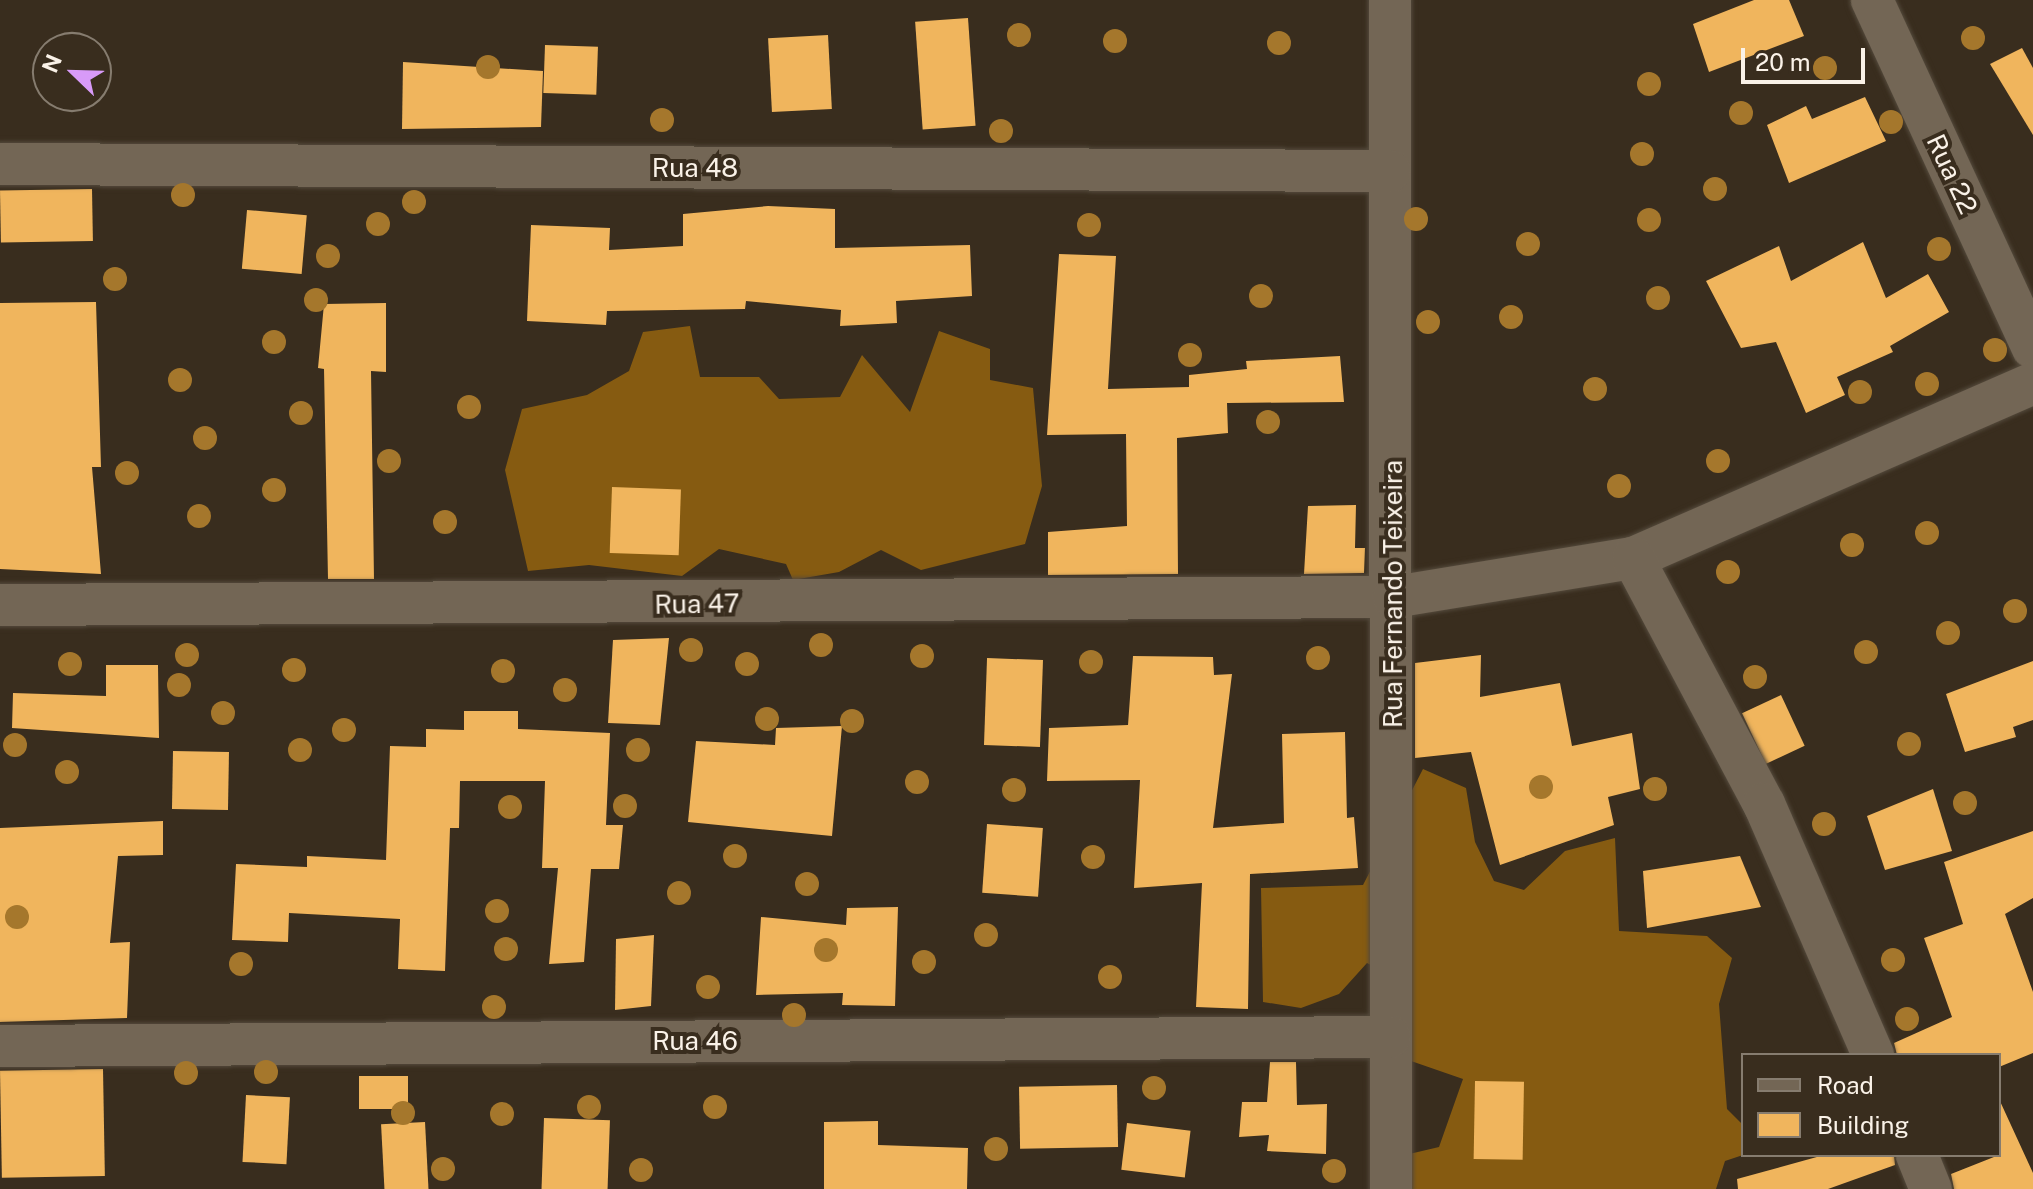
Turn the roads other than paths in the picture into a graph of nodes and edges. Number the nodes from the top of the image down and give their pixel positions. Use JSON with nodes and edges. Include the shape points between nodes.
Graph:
{"nodes":[{"id":1,"x":1390,"y":0,"type":"edge"},
{"id":2,"x":1872,"y":0,"type":"edge"},
{"id":3,"x":0,"y":164,"type":"edge"},
{"id":4,"x":1390,"y":171,"type":"junction"},
{"id":5,"x":2033,"y":348,"type":"edge"},
{"id":6,"x":2033,"y":383,"type":"edge"},
{"id":7,"x":1633,"y":558,"type":"junction"},
{"id":8,"x":1394,"y":597,"type":"junction"},
{"id":9,"x":0,"y":605,"type":"edge"},
{"id":10,"x":1390,"y":1037,"type":"junction"},
{"id":11,"x":0,"y":1046,"type":"edge"},
{"id":12,"x":1872,"y":1053,"type":"edge"},
{"id":13,"x":1918,"y":1157,"type":"edge"},
{"id":14,"x":1391,"y":1189,"type":"edge"},
{"id":15,"x":1931,"y":1189,"type":"edge"}],
"edges":[{"from":1,"to":4,"type":"street","name":"Rua Fernando Teixeira"},
{"from":2,"to":5,"type":"street","name":"Rua 22"},
{"from":3,"to":4,"type":"street","name":"Rua 48"},
{"from":4,"to":8,"type":"street","name":"Rua Fernando Teixeira"},
{"from":6,"to":7,"type":"street","name":"Rua 47"},
{"from":7,"to":8,"type":"street","name":"Rua 47"},
{"from":7,"to":12,"type":"street","via":[[1764,804]]},
{"from":8,"to":9,"type":"street","name":"Rua 47"},
{"from":8,"to":10,"type":"street","name":"Rua Fernando Teixeira"},
{"from":10,"to":11,"type":"street","name":"Rua 46"},
{"from":10,"to":14,"type":"street","name":"Rua Fernando Teixeira"},
{"from":13,"to":15,"type":"street"}]}
